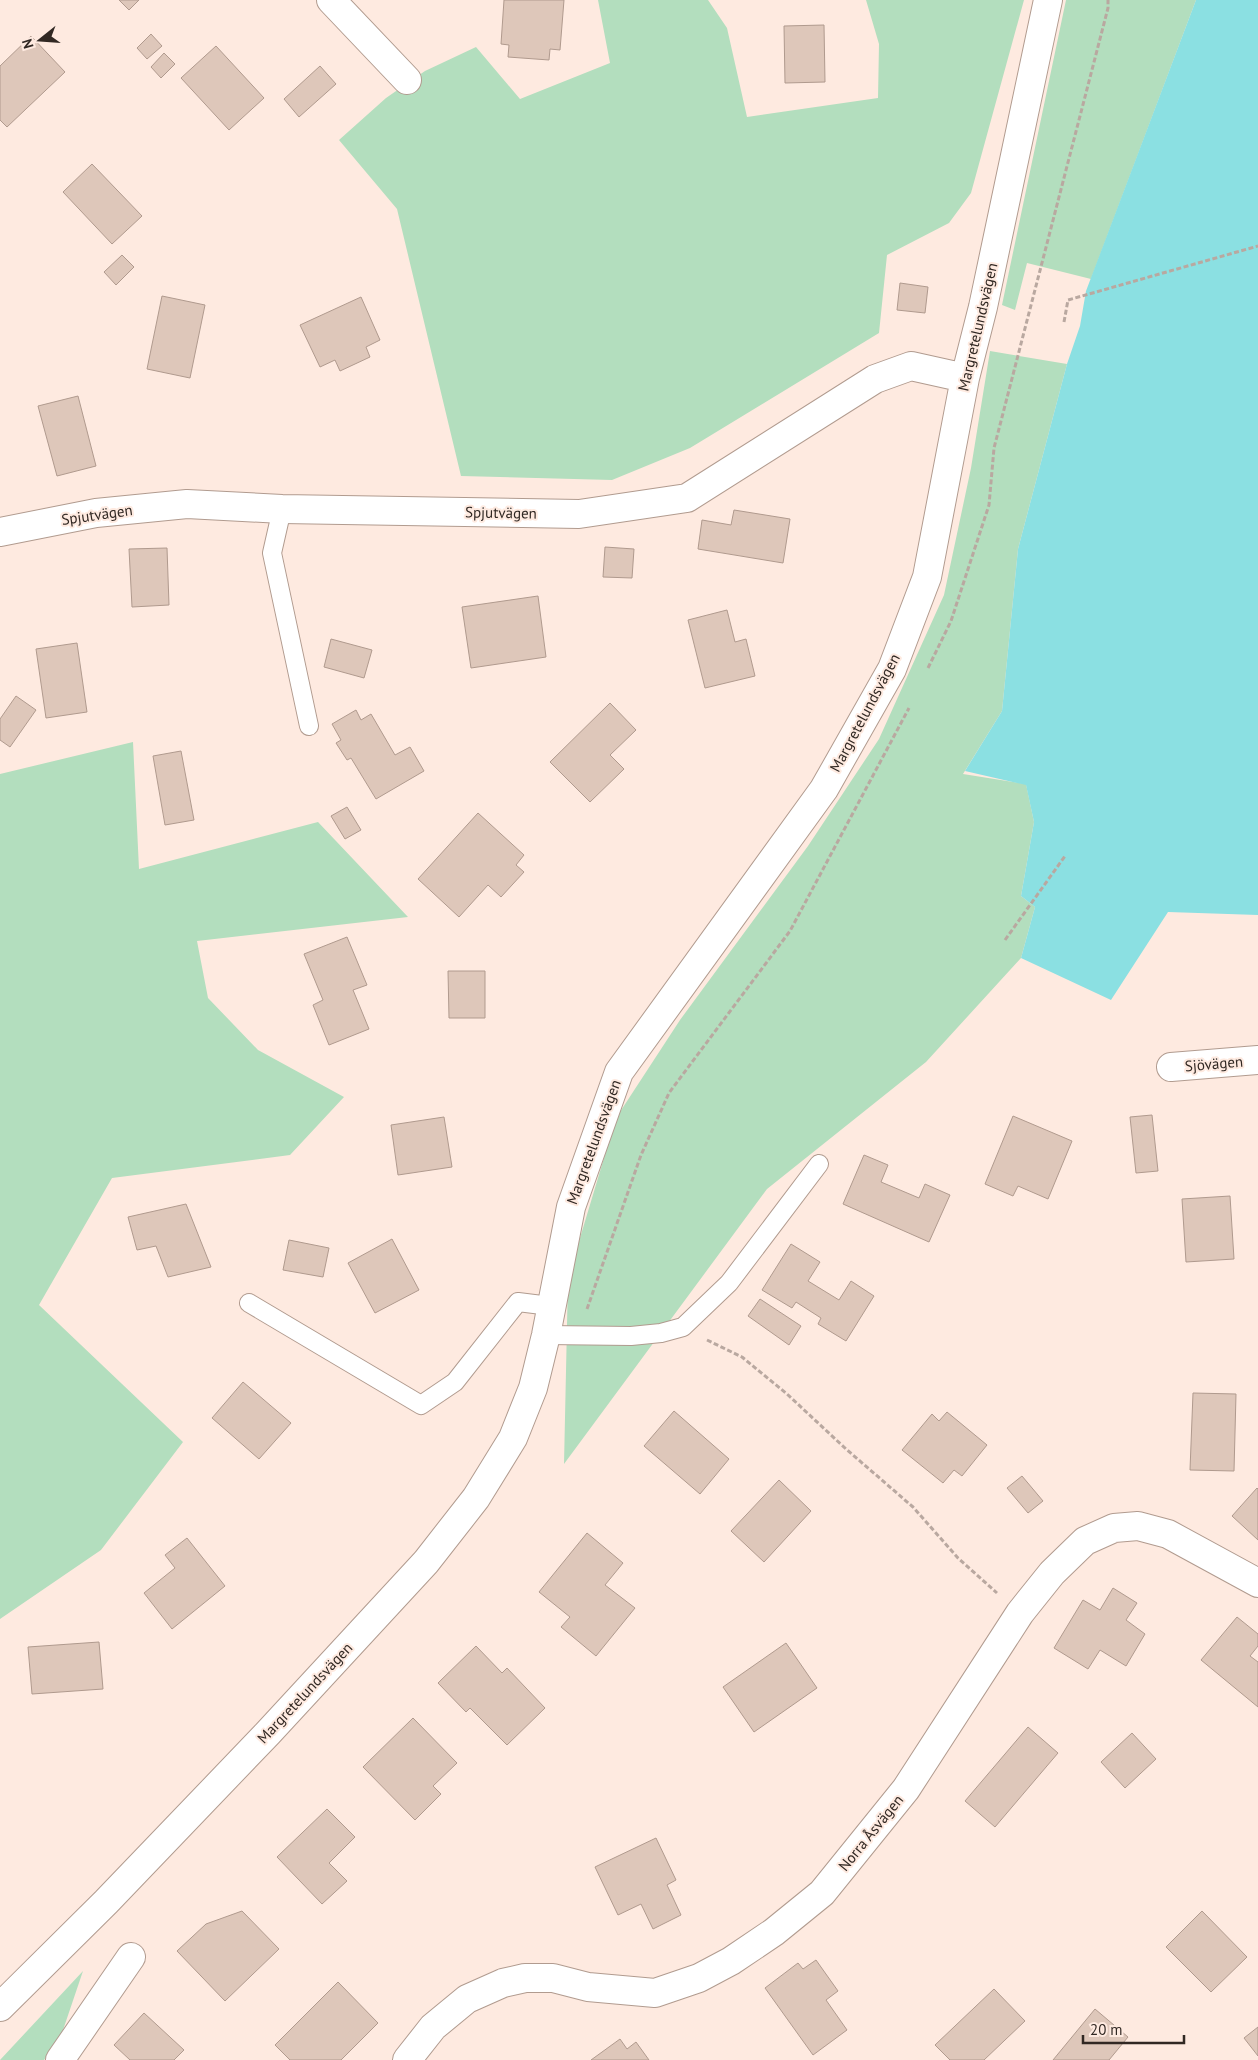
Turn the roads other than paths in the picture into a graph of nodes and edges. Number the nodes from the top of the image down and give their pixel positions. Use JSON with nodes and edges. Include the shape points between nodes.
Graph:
{"nodes":[{"id":1,"x":330,"y":0,"type":"edge"},
{"id":2,"x":1048,"y":0,"type":"edge"},
{"id":3,"x":407,"y":80,"type":"dead end"},
{"id":4,"x":965,"y":378,"type":"junction"},
{"id":5,"x":282,"y":509,"type":"junction"},
{"id":6,"x":0,"y":532,"type":"edge"},
{"id":7,"x":309,"y":726,"type":"dead end"},
{"id":8,"x":1258,"y":1060,"type":"edge"},
{"id":9,"x":1171,"y":1068,"type":"dead end"},
{"id":10,"x":819,"y":1164,"type":"dead end"},
{"id":11,"x":249,"y":1303,"type":"dead end"},
{"id":12,"x":550,"y":1306,"type":"junction"},
{"id":13,"x":546,"y":1335,"type":"junction"},
{"id":14,"x":1258,"y":1583,"type":"edge"},
{"id":15,"x":131,"y":1957,"type":"dead end"},
{"id":16,"x":0,"y":2007,"type":"edge"},
{"id":17,"x":60,"y":2060,"type":"edge"},
{"id":18,"x":407,"y":2060,"type":"edge"}],
"edges":[{"from":1,"to":3,"type":"street"},
{"from":2,"to":4,"type":"street","name":"Margretelundsvägen"},
{"from":4,"to":5,"type":"street","name":"Spjutvägen","via":[[912,366],[875,379],[687,498],[578,514]]},
{"from":4,"to":12,"type":"street","name":"Margretelundsvägen","via":[[927,577],[892,669],[824,789],[620,1072],[571,1207]]},
{"from":5,"to":6,"type":"street","name":"Spjutvägen","via":[[187,504],[96,513]]},
{"from":5,"to":7,"type":"lane","via":[[272,554]]},
{"from":8,"to":9,"type":"street","name":"Sjövägen"},
{"from":10,"to":13,"type":"lane","via":[[730,1283],[683,1328],[631,1336]]},
{"from":11,"to":12,"type":"lane","via":[[421,1405],[455,1382],[518,1302]]},
{"from":12,"to":13,"type":"street","name":"Margretelundsvägen"},
{"from":13,"to":16,"type":"street","name":"Margretelundsvägen","via":[[533,1388],[513,1438],[476,1498],[426,1562],[174,1831]]},
{"from":14,"to":18,"type":"street","name":"Norra Åsvägen","via":[[1168,1534],[1138,1526],[1114,1528],[1085,1541],[1052,1573],[1020,1613],[906,1789],[822,1893],[774,1932],[699,1978],[655,1992],[588,1987],[553,1978],[526,1978],[503,1983],[467,1999],[433,2027]]},
{"from":15,"to":17,"type":"street"}]}
